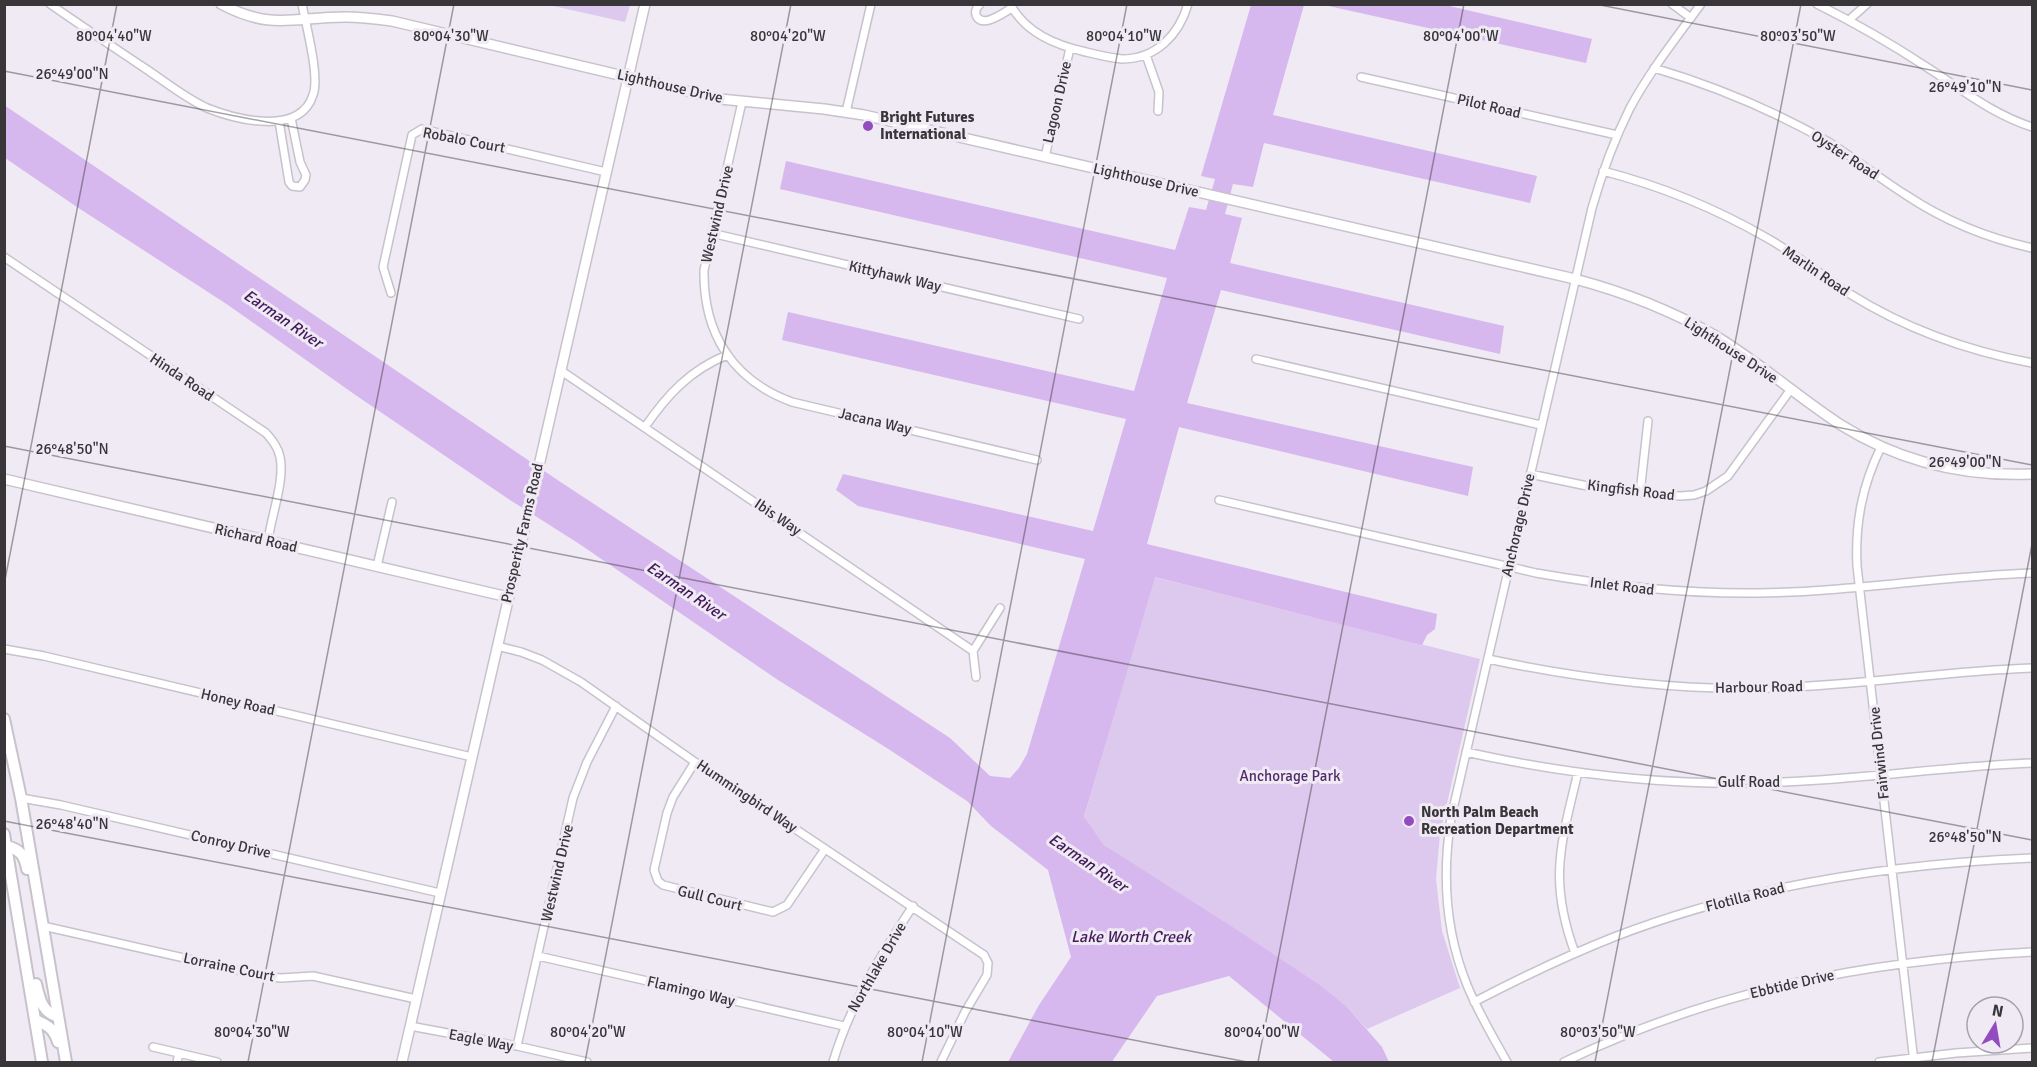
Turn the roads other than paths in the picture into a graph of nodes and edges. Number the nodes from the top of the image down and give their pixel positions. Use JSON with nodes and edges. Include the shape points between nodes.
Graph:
{"nodes":[{"id":1,"x":50,"y":4,"type":"edge"},
{"id":2,"x":220,"y":4,"type":"edge"},
{"id":3,"x":302,"y":4,"type":"edge"},
{"id":4,"x":645,"y":4,"type":"edge"},
{"id":5,"x":871,"y":4,"type":"edge"},
{"id":6,"x":980,"y":4,"type":"edge"},
{"id":7,"x":1188,"y":4,"type":"edge"},
{"id":8,"x":1672,"y":4,"type":"edge"},
{"id":9,"x":1701,"y":4,"type":"edge"},
{"id":10,"x":1817,"y":4,"type":"edge"},
{"id":11,"x":1867,"y":4,"type":"edge"},
{"id":12,"x":1011,"y":6,"type":"edge"},
{"id":13,"x":1691,"y":18,"type":"junction"},
{"id":14,"x":305,"y":20,"type":"junction"},
{"id":15,"x":1849,"y":20,"type":"junction"},
{"id":16,"x":1070,"y":48,"type":"junction"},
{"id":17,"x":1146,"y":55,"type":"junction"},
{"id":18,"x":1654,"y":68,"type":"junction"},
{"id":19,"x":628,"y":76,"type":"junction"},
{"id":20,"x":1361,"y":76,"type":"dead end"},
{"id":21,"x":742,"y":102,"type":"junction"},
{"id":22,"x":1158,"y":111,"type":"dead end"},
{"id":23,"x":846,"y":112,"type":"junction"},
{"id":24,"x":291,"y":118,"type":"junction"},
{"id":25,"x":279,"y":121,"type":"junction"},
{"id":26,"x":2032,"y":127,"type":"edge"},
{"id":27,"x":1617,"y":135,"type":"junction"},
{"id":28,"x":1044,"y":157,"type":"junction"},
{"id":29,"x":1603,"y":171,"type":"junction"},
{"id":30,"x":606,"y":172,"type":"junction"},
{"id":31,"x":711,"y":233,"type":"junction"},
{"id":32,"x":2032,"y":248,"type":"edge"},
{"id":33,"x":4,"y":257,"type":"edge"},
{"id":34,"x":1575,"y":279,"type":"junction"},
{"id":35,"x":391,"y":293,"type":"dead end"},
{"id":36,"x":1079,"y":319,"type":"dead end"},
{"id":37,"x":727,"y":355,"type":"junction"},
{"id":38,"x":1256,"y":359,"type":"dead end"},
{"id":39,"x":2032,"y":363,"type":"edge"},
{"id":40,"x":560,"y":370,"type":"junction"},
{"id":41,"x":1791,"y":389,"type":"junction"},
{"id":42,"x":1648,"y":421,"type":"dead end"},
{"id":43,"x":1542,"y":425,"type":"junction"},
{"id":44,"x":645,"y":427,"type":"junction"},
{"id":45,"x":1881,"y":447,"type":"junction"},
{"id":46,"x":1037,"y":460,"type":"dead end"},
{"id":47,"x":1530,"y":474,"type":"junction"},
{"id":48,"x":2032,"y":474,"type":"edge"},
{"id":49,"x":4,"y":479,"type":"edge"},
{"id":50,"x":1640,"y":493,"type":"junction"},
{"id":51,"x":1219,"y":500,"type":"dead end"},
{"id":52,"x":392,"y":502,"type":"dead end"},
{"id":53,"x":268,"y":541,"type":"junction"},
{"id":54,"x":377,"y":566,"type":"junction"},
{"id":55,"x":1509,"y":567,"type":"junction"},
{"id":56,"x":2032,"y":573,"type":"edge"},
{"id":57,"x":1860,"y":586,"type":"junction"},
{"id":58,"x":508,"y":597,"type":"junction"},
{"id":59,"x":1000,"y":608,"type":"dead end"},
{"id":60,"x":497,"y":646,"type":"junction"},
{"id":61,"x":4,"y":649,"type":"edge"},
{"id":62,"x":973,"y":651,"type":"junction"},
{"id":63,"x":1488,"y":659,"type":"junction"},
{"id":64,"x":2032,"y":668,"type":"edge"},
{"id":65,"x":975,"y":677,"type":"dead end"},
{"id":66,"x":1871,"y":681,"type":"junction"},
{"id":67,"x":616,"y":706,"type":"junction"},
{"id":68,"x":4,"y":719,"type":"edge"},
{"id":69,"x":1466,"y":752,"type":"junction"},
{"id":70,"x":472,"y":757,"type":"junction"},
{"id":71,"x":696,"y":762,"type":"junction"},
{"id":72,"x":2032,"y":763,"type":"edge"},
{"id":73,"x":1578,"y":772,"type":"junction"},
{"id":74,"x":1881,"y":775,"type":"junction"},
{"id":75,"x":21,"y":798,"type":"junction"},
{"id":76,"x":4,"y":834,"type":"edge"},
{"id":77,"x":6,"y":846,"type":"junction"},
{"id":78,"x":825,"y":849,"type":"junction"},
{"id":79,"x":2032,"y":858,"type":"edge"},
{"id":80,"x":1892,"y":869,"type":"junction"},
{"id":81,"x":440,"y":893,"type":"junction"},
{"id":82,"x":913,"y":906,"type":"junction"},
{"id":83,"x":44,"y":931,"type":"junction"},
{"id":84,"x":2032,"y":952,"type":"edge"},
{"id":85,"x":1575,"y":953,"type":"junction"},
{"id":86,"x":538,"y":956,"type":"junction"},
{"id":87,"x":25,"y":959,"type":"junction"},
{"id":88,"x":1903,"y":963,"type":"junction"},
{"id":89,"x":416,"y":999,"type":"junction"},
{"id":90,"x":1474,"y":1002,"type":"junction"},
{"id":91,"x":58,"y":1017,"type":"junction"},
{"id":92,"x":35,"y":1020,"type":"junction"},
{"id":93,"x":410,"y":1026,"type":"junction"},
{"id":94,"x":844,"y":1026,"type":"junction"},
{"id":95,"x":517,"y":1046,"type":"junction"},
{"id":96,"x":153,"y":1047,"type":"dead end"},
{"id":97,"x":2032,"y":1047,"type":"edge"},
{"id":98,"x":179,"y":1053,"type":"junction"},
{"id":99,"x":1914,"y":1060,"type":"edge"},
{"id":100,"x":42,"y":1062,"type":"edge"},
{"id":101,"x":65,"y":1062,"type":"edge"},
{"id":102,"x":177,"y":1062,"type":"edge"},
{"id":103,"x":217,"y":1062,"type":"edge"},
{"id":104,"x":402,"y":1062,"type":"edge"},
{"id":105,"x":587,"y":1062,"type":"edge"},
{"id":106,"x":833,"y":1062,"type":"edge"},
{"id":107,"x":941,"y":1062,"type":"edge"},
{"id":108,"x":1507,"y":1062,"type":"edge"},
{"id":109,"x":1564,"y":1062,"type":"edge"},
{"id":110,"x":1879,"y":1062,"type":"edge"}],
"edges":[{"from":1,"to":25,"type":"street","via":[[195,102],[225,115]]},
{"from":2,"to":14,"type":"street","name":"Lighthouse Drive","via":[[256,19]]},
{"from":3,"to":14,"type":"street"},
{"from":4,"to":19,"type":"street","name":"Prosperity Farms Road"},
{"from":5,"to":23,"type":"street"},
{"from":6,"to":12,"type":"street","name":"Lagoon Drive","via":[[976,15],[983,21]]},
{"from":7,"to":17,"type":"street","via":[[1176,32]]},
{"from":8,"to":13,"type":"street"},
{"from":9,"to":13,"type":"street","name":"Anchorage Drive"},
{"from":10,"to":15,"type":"street"},
{"from":11,"to":15,"type":"street"},
{"from":12,"to":16,"type":"street","name":"Lagoon Drive","via":[[1034,31]]},
{"from":13,"to":18,"type":"street","name":"Anchorage Drive"},
{"from":14,"to":19,"type":"street","name":"Lighthouse Drive","via":[[345,17],[392,21]]},
{"from":14,"to":24,"type":"street","via":[[315,89],[308,106]]},
{"from":15,"to":26,"type":"street","via":[[1903,51],[1978,103]]},
{"from":16,"to":17,"type":"street","via":[[1112,58]]},
{"from":16,"to":28,"type":"street","name":"Lagoon Drive"},
{"from":17,"to":22,"type":"street","via":[[1159,92]]},
{"from":18,"to":27,"type":"street","name":"Anchorage Drive"},
{"from":18,"to":32,"type":"street","name":"Oyster Road","via":[[1732,94],[1797,125],[1956,223]]},
{"from":19,"to":21,"type":"street","name":"Lighthouse Drive"},
{"from":19,"to":30,"type":"street","name":"Prosperity Farms Road"},
{"from":20,"to":27,"type":"street","name":"Pilot Road"},
{"from":21,"to":23,"type":"street","name":"Lighthouse Drive"},
{"from":21,"to":31,"type":"street","name":"Westwind Drive"},
{"from":23,"to":28,"type":"street","name":"Lighthouse Drive"},
{"from":24,"to":25,"type":"street"},
{"from":24,"to":25,"type":"street","via":[[306,174],[300,187],[289,182]]},
{"from":27,"to":29,"type":"street","name":"Anchorage Drive"},
{"from":28,"to":34,"type":"street","name":"Lighthouse Drive"},
{"from":29,"to":34,"type":"street","name":"Anchorage Drive"},
{"from":29,"to":39,"type":"street","name":"Marlin Road","via":[[1680,195],[1731,218],[1901,322],[1971,349]]},
{"from":30,"to":35,"type":"street","name":"Robalo Court","via":[[422,129],[416,131],[383,267]]},
{"from":30,"to":40,"type":"street","name":"Prosperity Farms Road"},
{"from":31,"to":36,"type":"street","name":"Kittyhawk Way"},
{"from":31,"to":37,"type":"street","name":"Westwind Drive","via":[[704,270],[706,304]]},
{"from":33,"to":53,"type":"street","name":"Hinda Road","via":[[266,433],[280,455],[282,470]]},
{"from":34,"to":41,"type":"street","name":"Lighthouse Drive","via":[[1635,297],[1690,322]]},
{"from":34,"to":43,"type":"street","name":"Anchorage Drive"},
{"from":37,"to":44,"type":"street","via":[[686,378]]},
{"from":37,"to":46,"type":"street","name":"Jacana Way","via":[[755,383],[792,402]]},
{"from":38,"to":43,"type":"street"},
{"from":40,"to":44,"type":"street","name":"Ibis Way"},
{"from":40,"to":58,"type":"street","name":"Prosperity Farms Road"},
{"from":41,"to":45,"type":"street","name":"Lighthouse Drive","via":[[1839,424]]},
{"from":41,"to":50,"type":"street","name":"Kingfish Road","via":[[1718,485],[1687,496]]},
{"from":42,"to":50,"type":"street"},
{"from":43,"to":47,"type":"street","name":"Anchorage Drive"},
{"from":44,"to":62,"type":"street","name":"Ibis Way"},
{"from":45,"to":48,"type":"street","name":"Lighthouse Drive","via":[[1948,469],[1996,475]]},
{"from":45,"to":57,"type":"street","name":"Fairwind Drive","via":[[1866,480],[1857,523]]},
{"from":47,"to":50,"type":"street","name":"Kingfish Road"},
{"from":47,"to":55,"type":"street","name":"Anchorage Drive"},
{"from":49,"to":53,"type":"street","name":"Richard Road"},
{"from":51,"to":55,"type":"street","name":"Inlet Road"},
{"from":52,"to":54,"type":"street"},
{"from":53,"to":54,"type":"street","name":"Richard Road"},
{"from":54,"to":58,"type":"street","name":"Richard Road"},
{"from":55,"to":57,"type":"street","name":"Inlet Road","via":[[1579,581],[1666,591],[1760,593]]},
{"from":55,"to":63,"type":"street","name":"Anchorage Drive"},
{"from":56,"to":57,"type":"street","name":"Inlet Road"},
{"from":57,"to":66,"type":"street","name":"Fairwind Drive"},
{"from":58,"to":60,"type":"street","name":"Prosperity Farms Road"},
{"from":59,"to":62,"type":"street"},
{"from":60,"to":67,"type":"street","name":"Hummingbird Way","via":[[542,660]]},
{"from":60,"to":70,"type":"street","name":"Prosperity Farms Road"},
{"from":61,"to":70,"type":"street","name":"Honey Road"},
{"from":62,"to":65,"type":"street"},
{"from":63,"to":66,"type":"street","name":"Harbour Road","via":[[1578,676],[1675,686],[1773,688]]},
{"from":63,"to":69,"type":"street","name":"Anchorage Drive"},
{"from":64,"to":66,"type":"street","name":"Harbour Road"},
{"from":66,"to":74,"type":"street","name":"Fairwind Drive"},
{"from":67,"to":71,"type":"street","name":"Hummingbird Way"},
{"from":67,"to":86,"type":"street","name":"Westwind Drive","via":[[578,783]]},
{"from":68,"to":75,"type":"main road"},
{"from":69,"to":73,"type":"street","name":"Gulf Road"},
{"from":69,"to":90,"type":"street","name":"Anchorage Drive","via":[[1448,841],[1446,888],[1457,957]]},
{"from":70,"to":81,"type":"street","name":"Prosperity Farms Road"},
{"from":71,"to":78,"type":"street","name":"Hummingbird Way"},
{"from":71,"to":78,"type":"street","name":"Gull Court","via":[[667,813],[654,870],[663,885],[778,911],[787,905]]},
{"from":72,"to":74,"type":"street","name":"Gulf Road"},
{"from":73,"to":74,"type":"street","name":"Gulf Road","via":[[1727,783]]},
{"from":73,"to":85,"type":"street","via":[[1558,877],[1562,911]]},
{"from":74,"to":80,"type":"street","name":"Fairwind Drive"},
{"from":75,"to":81,"type":"street","name":"Conroy Drive"},
{"from":75,"to":83,"type":"main road"},
{"from":76,"to":77,"type":"main road"},
{"from":77,"to":83,"type":"main road","via":[[20,852],[25,860],[34,913]]},
{"from":77,"to":87,"type":"main road"},
{"from":78,"to":82,"type":"street","name":"Hummingbird Way"},
{"from":79,"to":80,"type":"street","name":"Flotilla Road"},
{"from":80,"to":85,"type":"street","name":"Flotilla Road","via":[[1798,884],[1720,903],[1664,919]]},
{"from":80,"to":88,"type":"street","name":"Fairwind Drive"},
{"from":81,"to":89,"type":"street","name":"Prosperity Farms Road"},
{"from":82,"to":94,"type":"street","name":"Northlake Drive","via":[[872,969]]},
{"from":82,"to":107,"type":"street","name":"Hummingbird Way","via":[[980,951],[988,963],[987,975]]},
{"from":83,"to":89,"type":"street","name":"Lorraine Court","via":[[268,976],[314,976]]},
{"from":83,"to":91,"type":"main road"},
{"from":84,"to":88,"type":"street","name":"Ebbtide Drive"},
{"from":85,"to":90,"type":"street","name":"Flotilla Road"},
{"from":86,"to":94,"type":"street","name":"Flamingo Way"},
{"from":86,"to":95,"type":"street","name":"Westwind Drive"},
{"from":87,"to":91,"type":"main road","via":[[43,1008]]},
{"from":87,"to":92,"type":"main road"},
{"from":88,"to":99,"type":"street","name":"Fairwind Drive"},
{"from":88,"to":109,"type":"street","name":"Ebbtide Drive","via":[[1810,978],[1724,1000],[1630,1033]]},
{"from":89,"to":93,"type":"street","name":"Prosperity Farms Road"},
{"from":90,"to":108,"type":"street","name":"Anchorage Drive"},
{"from":91,"to":101,"type":"main road"},
{"from":92,"to":100,"type":"main road"},
{"from":92,"to":101,"type":"main road","via":[[55,1032]]},
{"from":93,"to":95,"type":"street","name":"Eagle Way"},
{"from":93,"to":104,"type":"street","name":"Prosperity Farms Road"},
{"from":94,"to":106,"type":"street","name":"Northlake Drive"},
{"from":95,"to":105,"type":"street","name":"Eagle Way"},
{"from":96,"to":98,"type":"street"},
{"from":97,"to":99,"type":"street"},
{"from":98,"to":102,"type":"street"},
{"from":98,"to":103,"type":"street"},
{"from":99,"to":110,"type":"street"}]}
